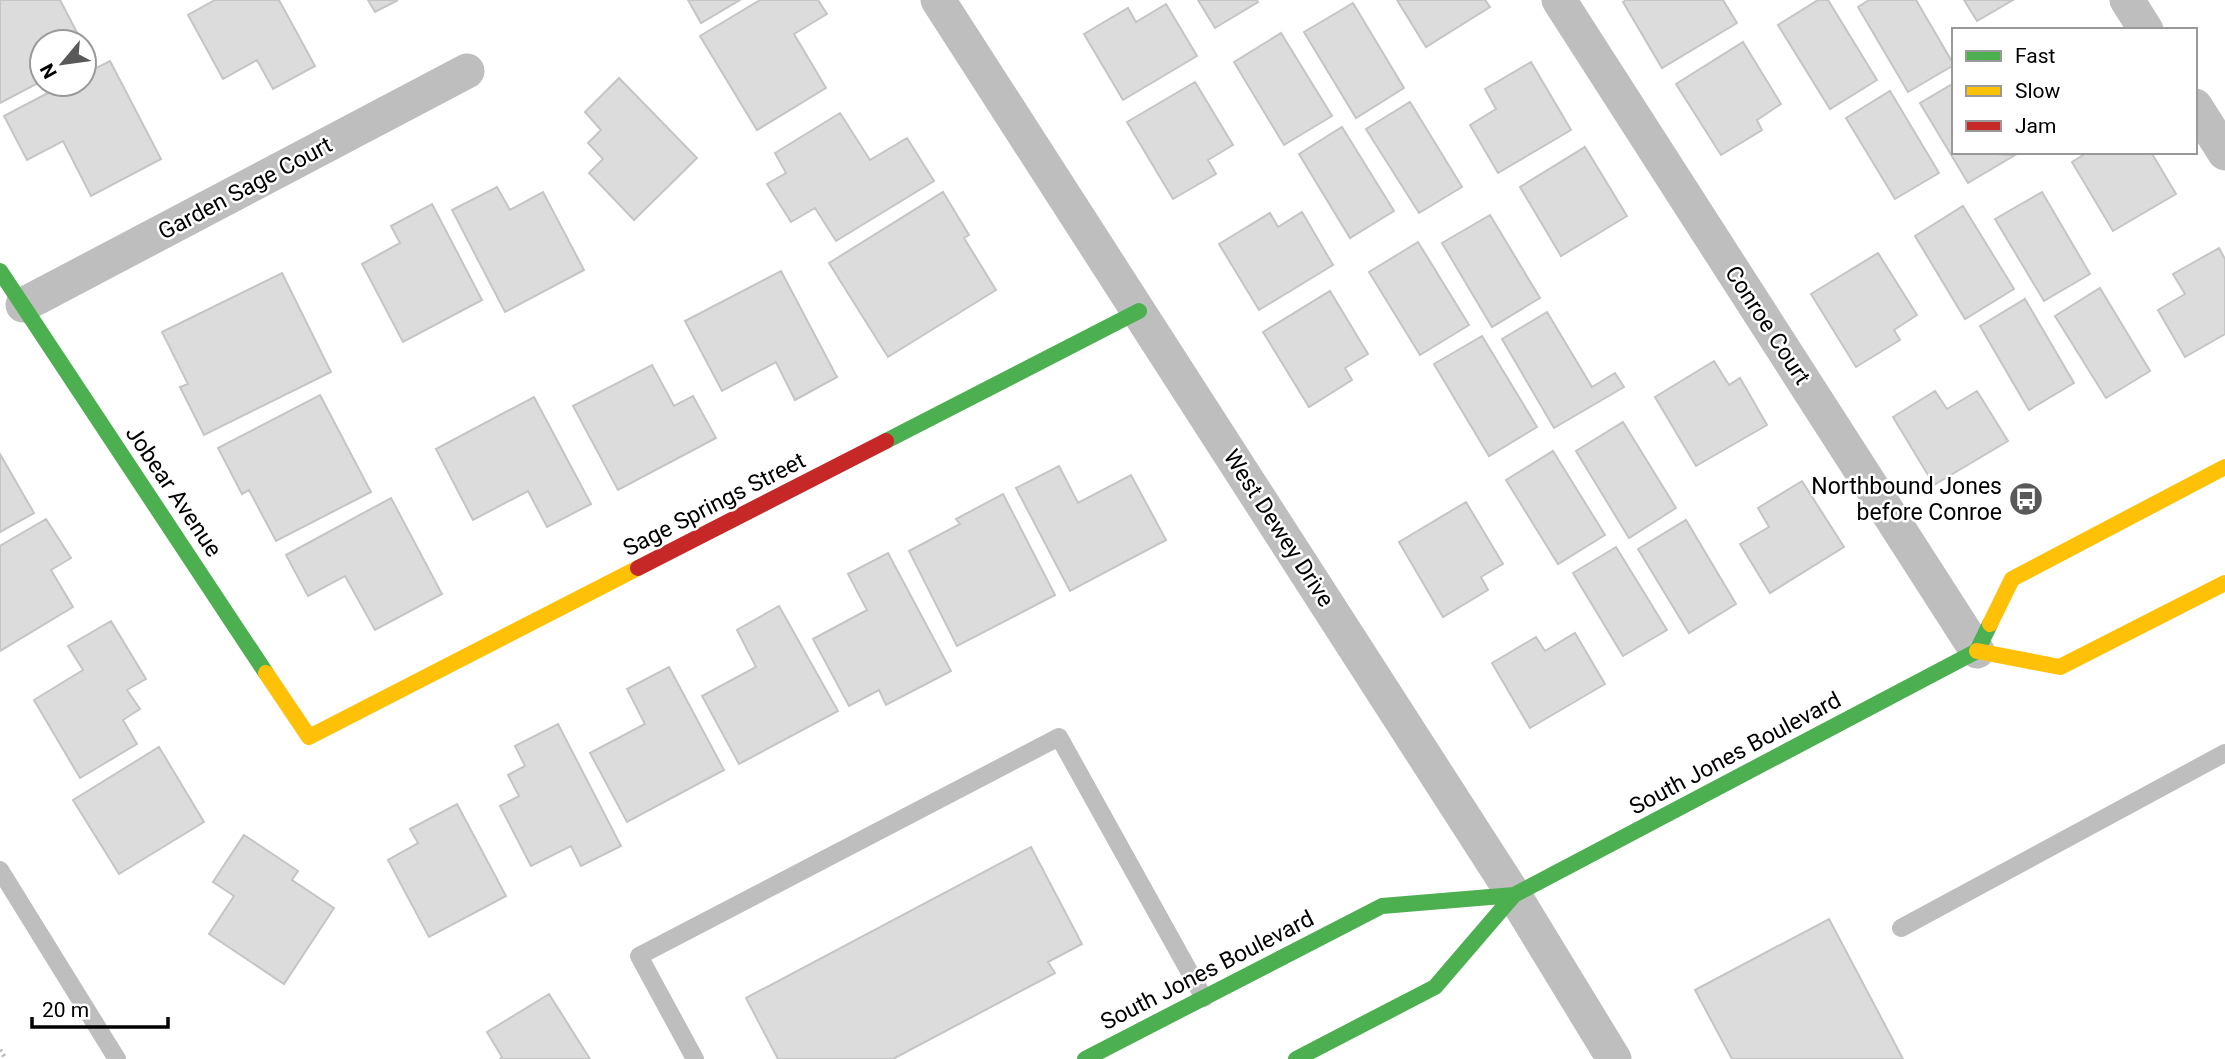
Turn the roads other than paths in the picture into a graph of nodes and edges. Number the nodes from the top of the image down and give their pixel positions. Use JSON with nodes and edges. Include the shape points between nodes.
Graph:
{"nodes":[{"id":1,"x":938,"y":0,"type":"edge"},
{"id":2,"x":1559,"y":0,"type":"edge"},
{"id":3,"x":2127,"y":0,"type":"edge"},
{"id":4,"x":2145,"y":28,"type":"edge"},
{"id":5,"x":467,"y":71,"type":"dead end"},
{"id":6,"x":2197,"y":109,"type":"edge"},
{"id":7,"x":2225,"y":153,"type":"edge"},
{"id":8,"x":0,"y":271,"type":"edge"},
{"id":9,"x":23,"y":305,"type":"junction"},
{"id":10,"x":1139,"y":311,"type":"junction"},
{"id":11,"x":2225,"y":467,"type":"edge"},
{"id":12,"x":2225,"y":583,"type":"edge"},
{"id":13,"x":1977,"y":651,"type":"junction"},
{"id":14,"x":309,"y":737,"type":"joint"},
{"id":15,"x":2225,"y":753,"type":"edge"},
{"id":16,"x":0,"y":870,"type":"edge"},
{"id":17,"x":1514,"y":895,"type":"junction"},
{"id":18,"x":1901,"y":928,"type":"dead end"},
{"id":19,"x":1204,"y":998,"type":"junction"},
{"id":20,"x":117,"y":1059,"type":"edge"},
{"id":21,"x":695,"y":1059,"type":"edge"},
{"id":22,"x":1085,"y":1059,"type":"edge"},
{"id":23,"x":1296,"y":1059,"type":"edge"},
{"id":24,"x":1614,"y":1059,"type":"edge"}],
"edges":[{"from":1,"to":10,"type":"street","name":"West Dewey Drive"},
{"from":2,"to":13,"type":"street","name":"Conroe Court"},
{"from":3,"to":4,"type":"street"},
{"from":5,"to":9,"type":"street","name":"Garden Sage Court"},
{"from":6,"to":7,"type":"street"},
{"from":8,"to":9,"type":"main road","name":"Jobear Avenue"},
{"from":9,"to":14,"type":"main road","name":"Jobear Avenue"},
{"from":10,"to":14,"type":"main road","name":"Sage Springs Street"},
{"from":10,"to":17,"type":"street","name":"West Dewey Drive"},
{"from":11,"to":13,"type":"main road","via":[[2012,579]]},
{"from":12,"to":13,"type":"main road","via":[[2060,667]]},
{"from":13,"to":17,"type":"main road","name":"South Jones Boulevard"},
{"from":15,"to":18,"type":"lane"},
{"from":16,"to":20,"type":"lane"},
{"from":17,"to":19,"type":"main road","name":"South Jones Boulevard","via":[[1382,906]]},
{"from":17,"to":23,"type":"main road","name":"South Jones Boulevard","via":[[1435,987]]},
{"from":17,"to":24,"type":"street","name":"West Dewey Drive"},
{"from":19,"to":21,"type":"lane","via":[[1059,737],[639,956]]},
{"from":19,"to":22,"type":"main road","name":"South Jones Boulevard"}]}
